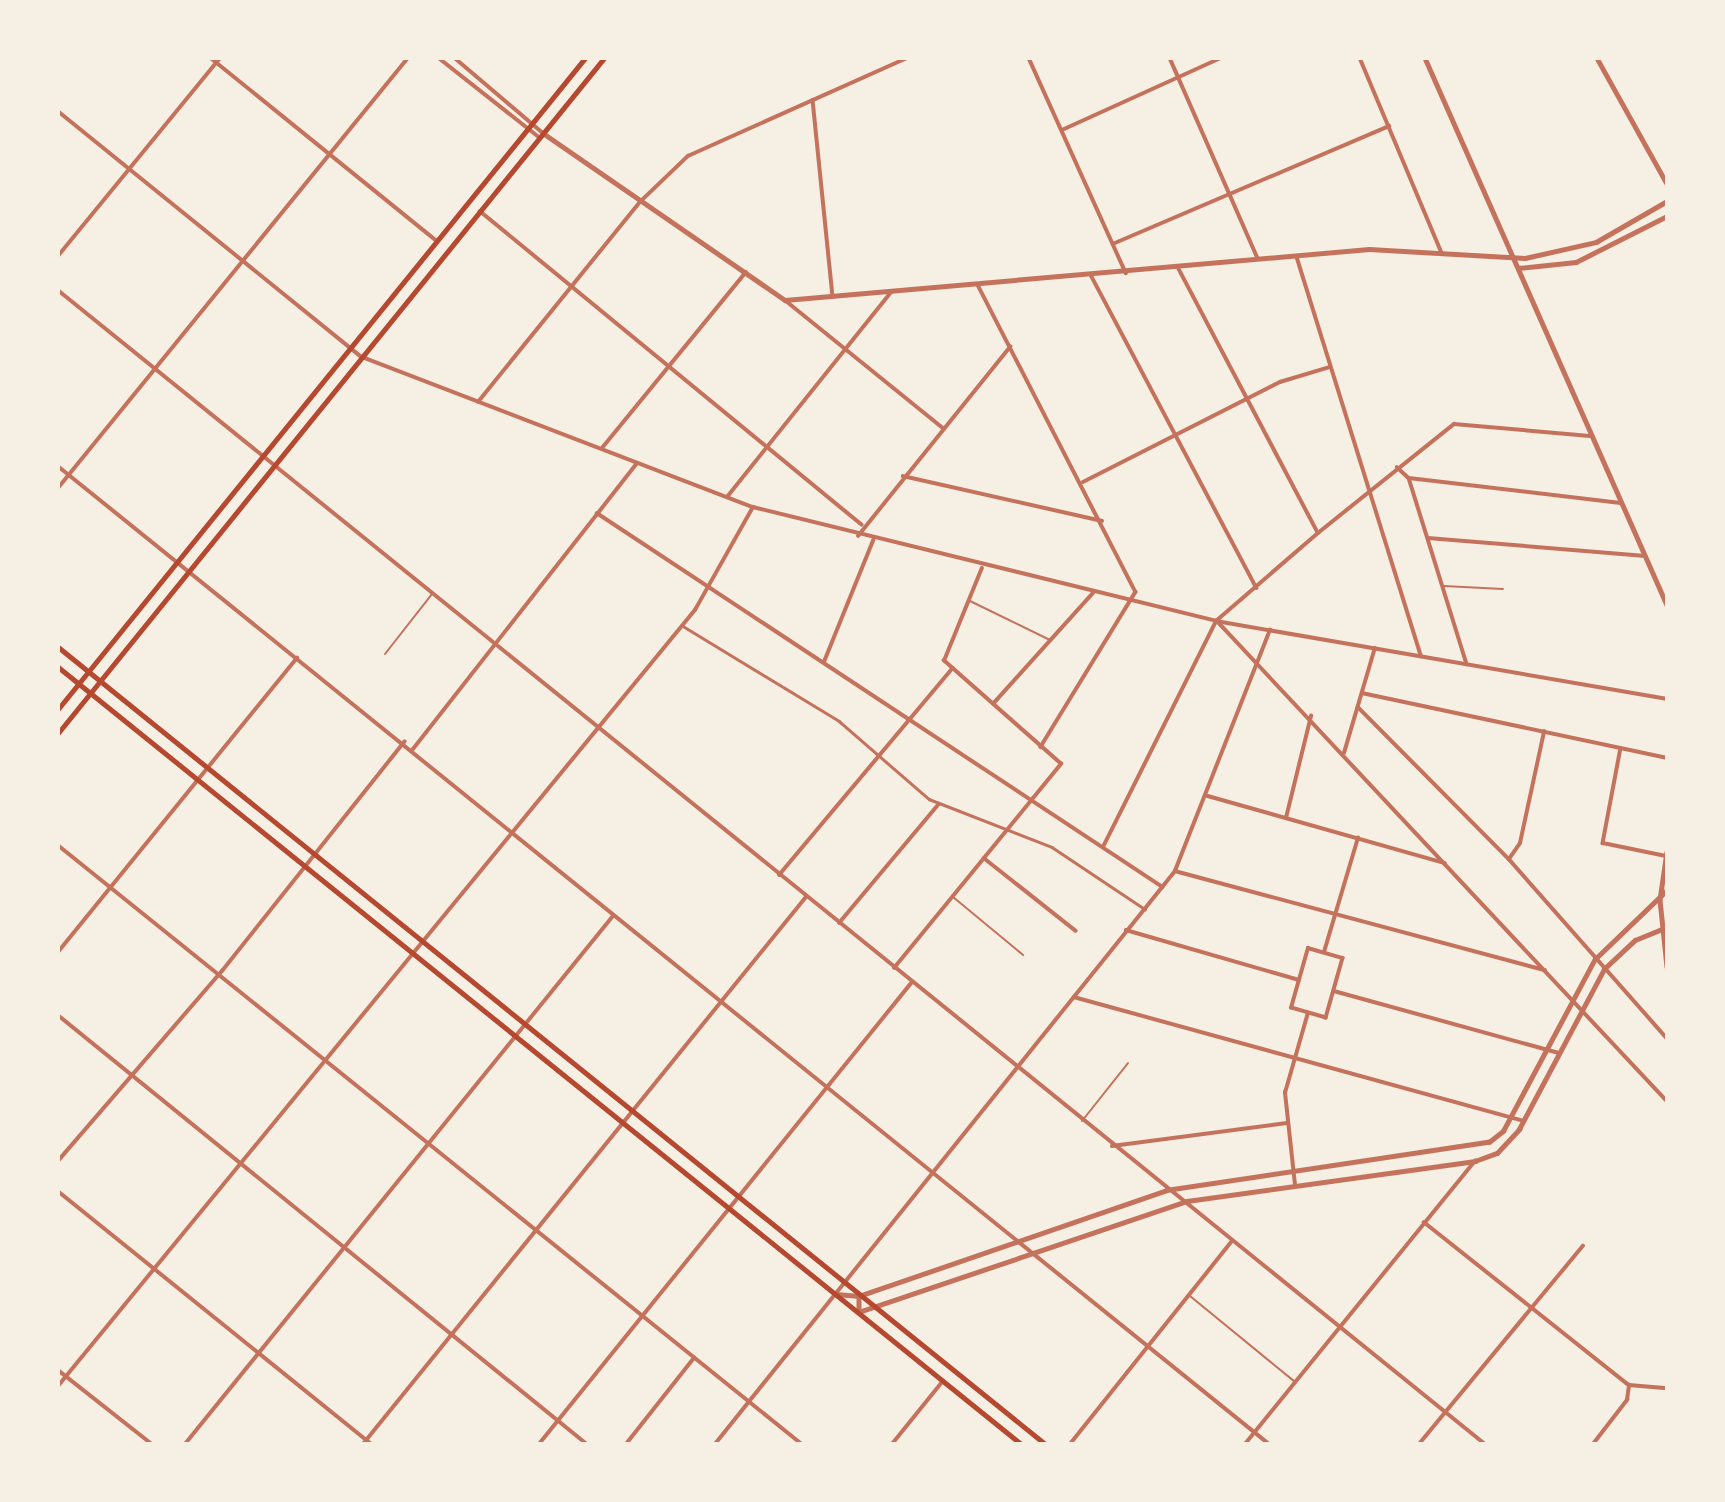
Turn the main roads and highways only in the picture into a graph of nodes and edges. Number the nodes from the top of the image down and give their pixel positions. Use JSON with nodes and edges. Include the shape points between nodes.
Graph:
{"nodes":[{"id":1,"x":585,"y":58,"type":"edge"},
{"id":2,"x":604,"y":58,"type":"edge"},
{"id":3,"x":432,"y":249,"type":"junction"},
{"id":4,"x":442,"y":258,"type":"junction"},
{"id":5,"x":58,"y":647,"type":"edge"},
{"id":6,"x":58,"y":667,"type":"edge"},
{"id":7,"x":89,"y":671,"type":"junction"},
{"id":8,"x":101,"y":681,"type":"junction"},
{"id":9,"x":78,"y":683,"type":"junction"},
{"id":10,"x":91,"y":693,"type":"junction"},
{"id":11,"x":58,"y":709,"type":"edge"},
{"id":12,"x":58,"y":733,"type":"edge"},
{"id":13,"x":1021,"y":1444,"type":"edge"},
{"id":14,"x":1045,"y":1444,"type":"edge"}],
"edges":[{"from":1,"to":3,"type":"main road"},
{"from":2,"to":4,"type":"main road"},
{"from":3,"to":4,"type":"main road"},
{"from":3,"to":7,"type":"main road"},
{"from":4,"to":8,"type":"main road"},
{"from":5,"to":7,"type":"main road"},
{"from":6,"to":9,"type":"main road"},
{"from":7,"to":8,"type":"main road"},
{"from":7,"to":9,"type":"main road"},
{"from":8,"to":10,"type":"main road"},
{"from":8,"to":14,"type":"main road"},
{"from":9,"to":10,"type":"main road"},
{"from":9,"to":11,"type":"main road"},
{"from":10,"to":12,"type":"main road"},
{"from":10,"to":13,"type":"main road"}]}
